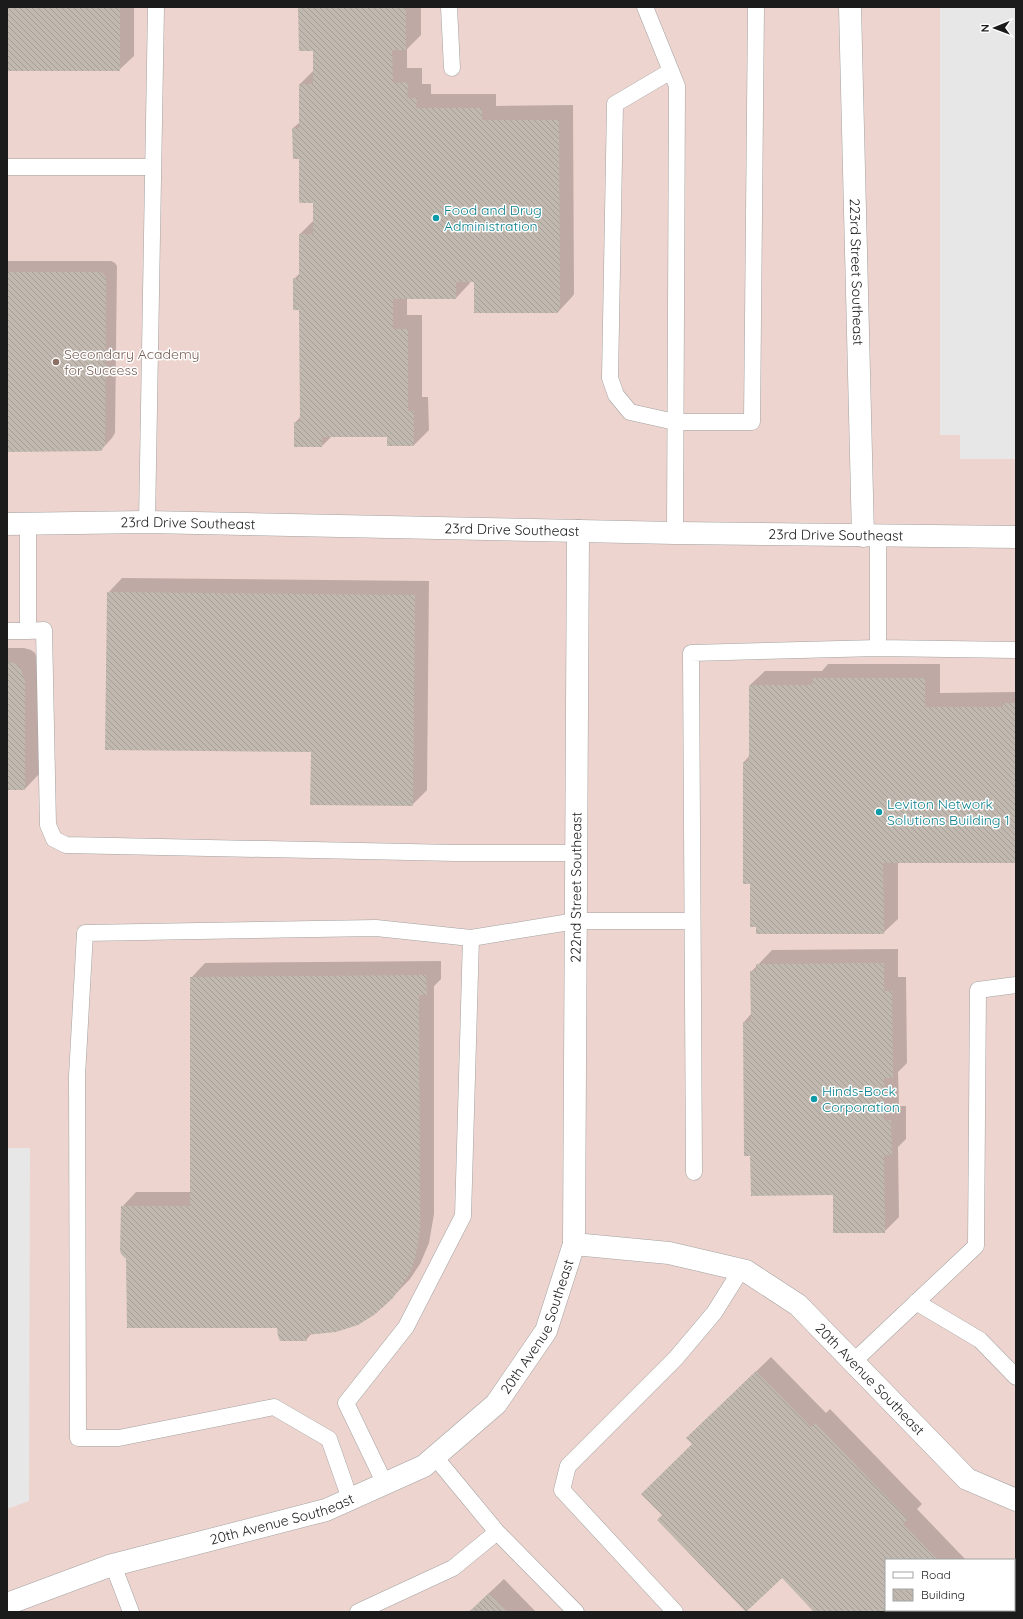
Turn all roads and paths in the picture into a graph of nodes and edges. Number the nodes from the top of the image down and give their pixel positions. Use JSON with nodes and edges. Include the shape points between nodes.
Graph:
{"nodes":[{"id":1,"x":156,"y":7,"type":"edge"},
{"id":2,"x":449,"y":7,"type":"edge"},
{"id":3,"x":645,"y":7,"type":"edge"},
{"id":4,"x":756,"y":7,"type":"edge"},
{"id":5,"x":850,"y":7,"type":"edge"},
{"id":6,"x":452,"y":68,"type":"dead end"},
{"id":7,"x":671,"y":71,"type":"junction"},
{"id":8,"x":7,"y":167,"type":"edge"},
{"id":9,"x":153,"y":167,"type":"junction"},
{"id":10,"x":675,"y":422,"type":"junction"},
{"id":11,"x":148,"y":522,"type":"junction"},
{"id":12,"x":7,"y":524,"type":"edge"},
{"id":13,"x":28,"y":524,"type":"junction"},
{"id":14,"x":578,"y":531,"type":"junction"},
{"id":15,"x":675,"y":533,"type":"junction"},
{"id":16,"x":870,"y":536,"type":"junction"},
{"id":17,"x":1016,"y":538,"type":"edge"},
{"id":18,"x":7,"y":631,"type":"edge"},
{"id":19,"x":28,"y":631,"type":"junction"},
{"id":20,"x":878,"y":648,"type":"junction"},
{"id":21,"x":1016,"y":650,"type":"edge"},
{"id":22,"x":576,"y":853,"type":"junction"},
{"id":23,"x":576,"y":921,"type":"junction"},
{"id":24,"x":692,"y":921,"type":"junction"},
{"id":25,"x":471,"y":938,"type":"junction"},
{"id":26,"x":1016,"y":985,"type":"edge"},
{"id":27,"x":694,"y":1172,"type":"dead end"},
{"id":28,"x":574,"y":1244,"type":"junction"},
{"id":29,"x":741,"y":1270,"type":"junction"},
{"id":30,"x":916,"y":1302,"type":"junction"},
{"id":31,"x":853,"y":1362,"type":"junction"},
{"id":32,"x":1016,"y":1377,"type":"edge"},
{"id":33,"x":435,"y":1457,"type":"junction"},
{"id":34,"x":385,"y":1484,"type":"junction"},
{"id":35,"x":350,"y":1499,"type":"junction"},
{"id":36,"x":1016,"y":1500,"type":"edge"},
{"id":37,"x":497,"y":1532,"type":"junction"},
{"id":38,"x":113,"y":1565,"type":"junction"},
{"id":39,"x":7,"y":1604,"type":"edge"},
{"id":40,"x":131,"y":1612,"type":"edge"},
{"id":41,"x":358,"y":1612,"type":"edge"},
{"id":42,"x":576,"y":1612,"type":"edge"},
{"id":43,"x":675,"y":1612,"type":"edge"}],
"edges":[{"from":1,"to":9,"type":"lane"},
{"from":2,"to":6,"type":"lane"},
{"from":3,"to":7,"type":"lane"},
{"from":4,"to":10,"type":"lane","via":[[752,422]]},
{"from":5,"to":16,"type":"street","name":"223rd Street Southeast"},
{"from":7,"to":10,"type":"lane","via":[[677,86]]},
{"from":7,"to":10,"type":"lane","via":[[615,104],[610,378],[616,395],[630,412]]},
{"from":8,"to":9,"type":"lane"},
{"from":9,"to":11,"type":"lane"},
{"from":10,"to":15,"type":"lane"},
{"from":11,"to":13,"type":"street","name":"23rd Drive Southeast"},
{"from":11,"to":14,"type":"street","name":"23rd Drive Southeast"},
{"from":12,"to":13,"type":"street","name":"23rd Drive Southeast"},
{"from":13,"to":19,"type":"lane"},
{"from":14,"to":15,"type":"street","name":"23rd Drive Southeast"},
{"from":14,"to":22,"type":"street","name":"222nd Street Southeast"},
{"from":15,"to":16,"type":"street","name":"23rd Drive Southeast"},
{"from":16,"to":17,"type":"street","name":"23rd Drive Southeast"},
{"from":16,"to":20,"type":"lane"},
{"from":18,"to":19,"type":"lane"},
{"from":19,"to":22,"type":"lane","via":[[44,630],[48,825],[54,839],[66,844],[456,853]]},
{"from":20,"to":21,"type":"lane"},
{"from":20,"to":24,"type":"lane","via":[[691,653]]},
{"from":22,"to":23,"type":"street","name":"222nd Street Southeast"},
{"from":23,"to":24,"type":"lane"},
{"from":23,"to":25,"type":"lane"},
{"from":23,"to":28,"type":"street","name":"222nd Street Southeast"},
{"from":24,"to":27,"type":"lane"},
{"from":25,"to":34,"type":"lane","via":[[463,1216],[406,1327],[346,1404]]},
{"from":25,"to":35,"type":"lane","via":[[376,928],[86,933],[77,1076],[78,1438],[119,1438],[274,1407],[329,1439]]},
{"from":26,"to":30,"type":"lane","via":[[978,990],[976,1246]]},
{"from":28,"to":29,"type":"street","name":"20th Avenue Southeast","via":[[669,1253]]},
{"from":28,"to":33,"type":"street","name":"20th Avenue Southeast","via":[[546,1331],[496,1404]]},
{"from":29,"to":31,"type":"street","name":"20th Avenue Southeast","via":[[798,1305]]},
{"from":29,"to":43,"type":"lane","via":[[714,1313],[676,1358],[568,1466],[562,1490]]},
{"from":30,"to":31,"type":"lane"},
{"from":30,"to":32,"type":"lane","via":[[980,1340]]},
{"from":31,"to":36,"type":"street","name":"20th Avenue Southeast","via":[[967,1479]]},
{"from":33,"to":34,"type":"street","name":"20th Avenue Southeast","via":[[424,1466]]},
{"from":33,"to":37,"type":"lane"},
{"from":34,"to":35,"type":"street","name":"20th Avenue Southeast"},
{"from":35,"to":38,"type":"street","name":"20th Avenue Southeast","via":[[326,1510]]},
{"from":37,"to":41,"type":"lane","via":[[453,1568]]},
{"from":37,"to":42,"type":"lane"},
{"from":38,"to":39,"type":"street","name":"20th Avenue Southeast"},
{"from":38,"to":40,"type":"lane"}]}
